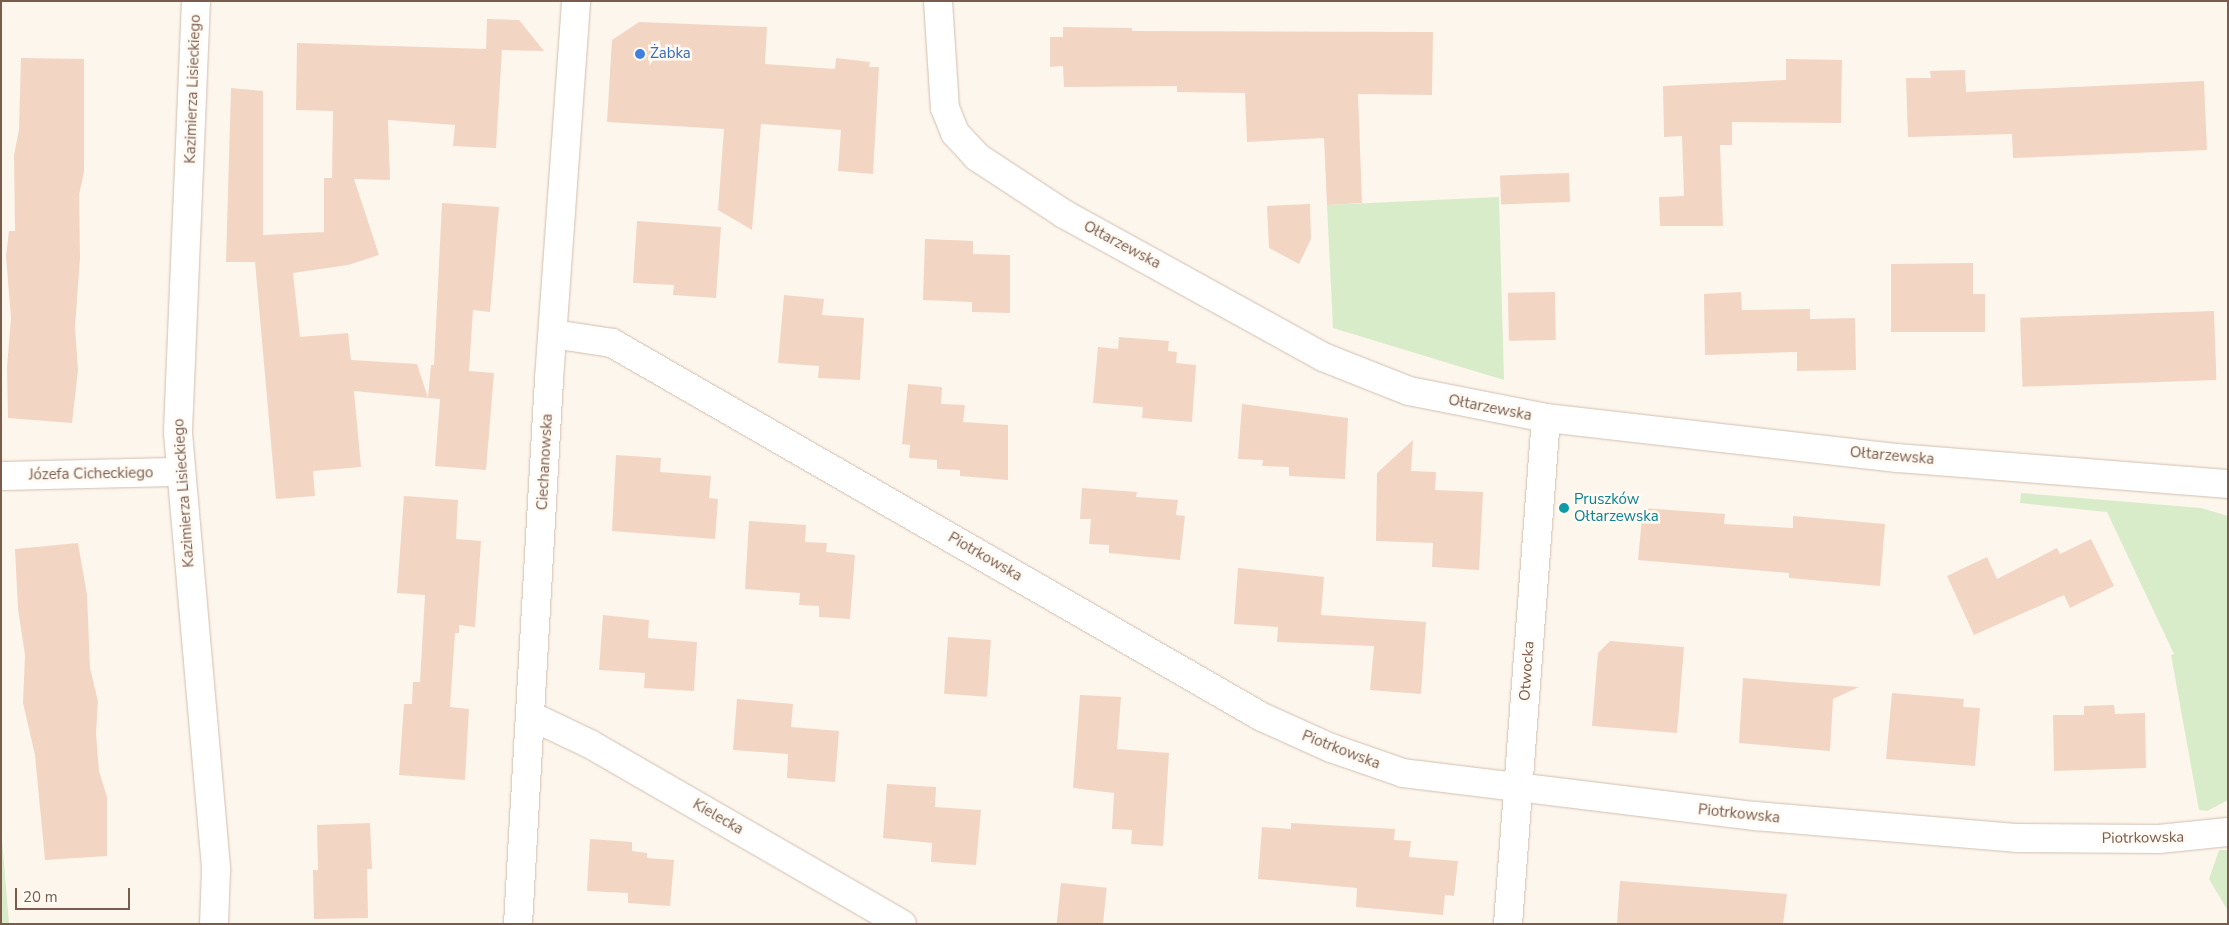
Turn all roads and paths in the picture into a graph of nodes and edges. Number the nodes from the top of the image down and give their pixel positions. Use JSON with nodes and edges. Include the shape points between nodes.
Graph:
{"nodes":[{"id":1,"x":196,"y":1,"type":"edge"},
{"id":2,"x":576,"y":1,"type":"edge"},
{"id":3,"x":938,"y":1,"type":"edge"},
{"id":4,"x":553,"y":334,"type":"junction"},
{"id":5,"x":1546,"y":418,"type":"junction"},
{"id":6,"x":180,"y":472,"type":"junction"},
{"id":7,"x":1,"y":476,"type":"edge"},
{"id":8,"x":2228,"y":484,"type":"edge"},
{"id":9,"x":531,"y":716,"type":"junction"},
{"id":10,"x":1518,"y":788,"type":"junction"},
{"id":11,"x":2228,"y":832,"type":"edge"},
{"id":12,"x":214,"y":924,"type":"edge"},
{"id":13,"x":518,"y":924,"type":"edge"},
{"id":14,"x":902,"y":924,"type":"edge"},
{"id":15,"x":1508,"y":924,"type":"edge"}],
"edges":[{"from":1,"to":6,"type":"street","name":"Kazimierza Lisieckiego","via":[[178,433]]},
{"from":2,"to":4,"type":"street","name":"Ciechanowska"},
{"from":3,"to":5,"type":"street","name":"Ołtarzewska","via":[[944,108],[955,133],[977,157],[1064,214],[1323,357],[1408,390],[1458,403]]},
{"from":4,"to":9,"type":"street","name":"Ciechanowska"},
{"from":4,"to":10,"type":"street","name":"Piotrkowska","via":[[612,343],[1262,717],[1331,748],[1403,774]]},
{"from":5,"to":8,"type":"street","name":"Ołtarzewska","via":[[1898,458]]},
{"from":5,"to":10,"type":"street","name":"Otwocka"},
{"from":6,"to":7,"type":"street","name":"Józefa Cicheckiego"},
{"from":6,"to":12,"type":"street","name":"Kazimierza Lisieckiego","via":[[216,870]]},
{"from":9,"to":13,"type":"street","name":"Ciechanowska"},
{"from":9,"to":14,"type":"street","name":"Kielecka","via":[[590,744]]},
{"from":10,"to":11,"type":"street","name":"Piotrkowska","via":[[1755,816],[2018,838],[2159,840]]},
{"from":10,"to":15,"type":"street","name":"Otwocka"}]}
